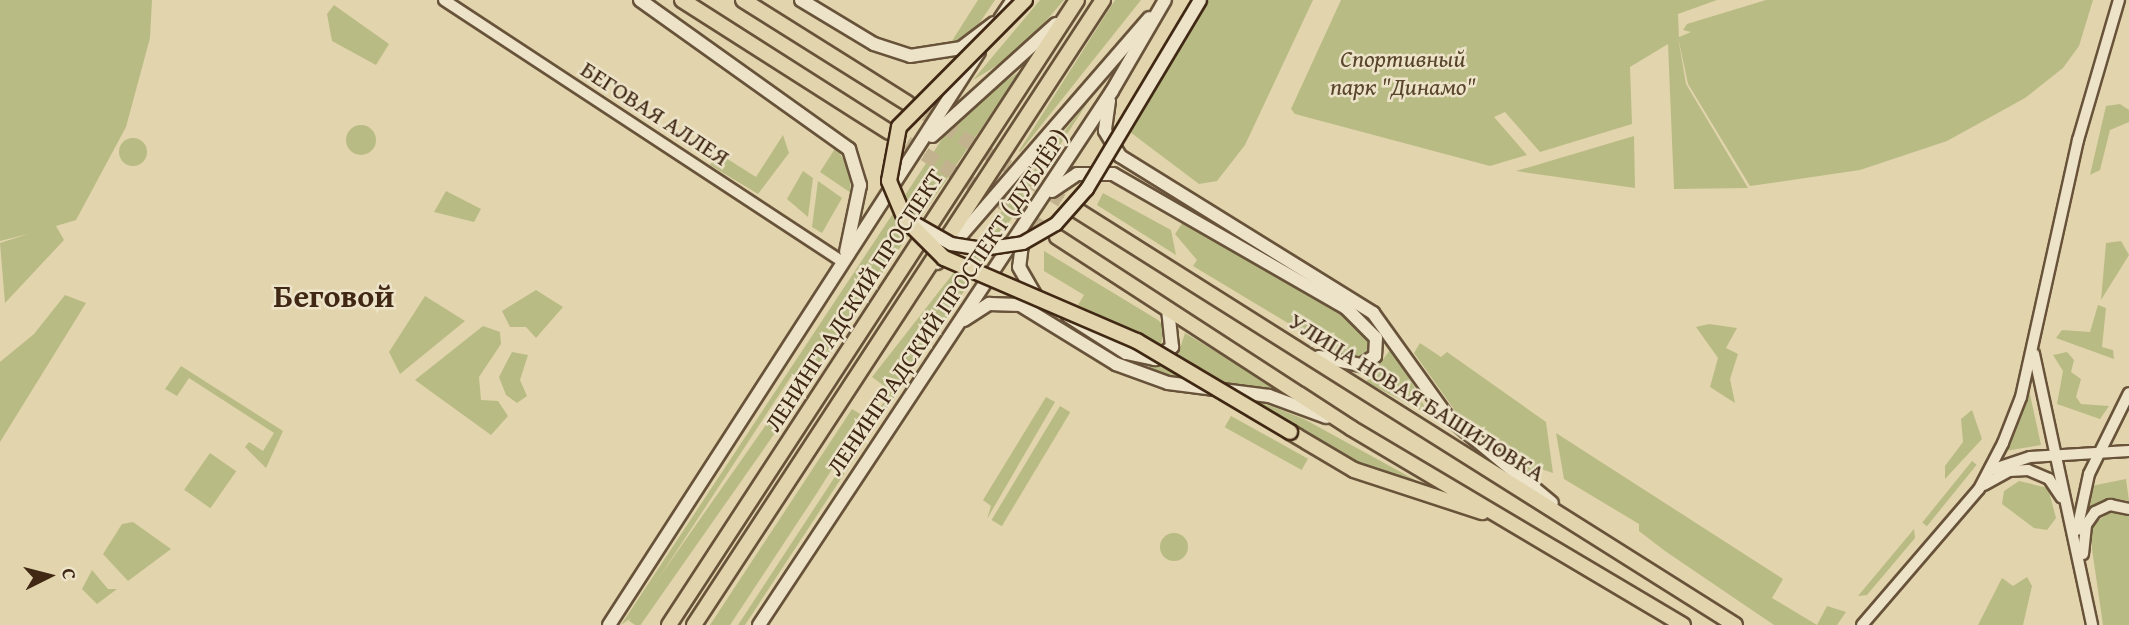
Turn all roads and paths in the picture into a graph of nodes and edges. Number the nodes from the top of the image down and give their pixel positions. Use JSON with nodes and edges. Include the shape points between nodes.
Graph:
{"nodes":[{"id":1,"x":444,"y":0,"type":"edge"},
{"id":2,"x":640,"y":0,"type":"edge"},
{"id":3,"x":682,"y":0,"type":"edge"},
{"id":4,"x":743,"y":0,"type":"edge"},
{"id":5,"x":801,"y":0,"type":"edge"},
{"id":6,"x":1025,"y":0,"type":"edge"},
{"id":7,"x":1077,"y":0,"type":"edge"},
{"id":8,"x":1103,"y":0,"type":"edge"},
{"id":9,"x":1200,"y":0,"type":"edge"},
{"id":10,"x":2119,"y":0,"type":"edge"},
{"id":11,"x":1165,"y":1,"type":"edge"},
{"id":12,"x":1010,"y":5,"type":"edge"},
{"id":13,"x":1112,"y":91,"type":"junction"},
{"id":14,"x":907,"y":103,"type":"tunnel mouth"},
{"id":15,"x":889,"y":132,"type":"tunnel mouth"},
{"id":16,"x":893,"y":185,"type":"junction"},
{"id":17,"x":1043,"y":197,"type":"junction"},
{"id":18,"x":1075,"y":209,"type":"tunnel mouth"},
{"id":19,"x":899,"y":210,"type":"junction"},
{"id":20,"x":1031,"y":215,"type":"junction"},
{"id":21,"x":1057,"y":237,"type":"tunnel mouth"},
{"id":22,"x":843,"y":262,"type":"junction"},
{"id":23,"x":913,"y":290,"type":"junction"},
{"id":24,"x":1168,"y":309,"type":"junction"},
{"id":25,"x":958,"y":324,"type":"junction"},
{"id":26,"x":2034,"y":341,"type":"junction"},
{"id":27,"x":1294,"y":347,"type":"junction"},
{"id":28,"x":2129,"y":393,"type":"edge"},
{"id":29,"x":1351,"y":428,"type":"junction"},
{"id":30,"x":2129,"y":451,"type":"edge"},
{"id":31,"x":2098,"y":456,"type":"junction"},
{"id":32,"x":2054,"y":457,"type":"junction"},
{"id":33,"x":1991,"y":470,"type":"junction"},
{"id":34,"x":1979,"y":489,"type":"junction"},
{"id":35,"x":2129,"y":509,"type":"edge"},
{"id":36,"x":1577,"y":523,"type":"junction"},
{"id":37,"x":2073,"y":523,"type":"junction"},
{"id":38,"x":1533,"y":535,"type":"junction"},
{"id":39,"x":2076,"y":539,"type":"junction"},
{"id":40,"x":2083,"y":574,"type":"junction"},
{"id":41,"x":609,"y":625,"type":"edge"},
{"id":42,"x":669,"y":625,"type":"edge"},
{"id":43,"x":694,"y":625,"type":"edge"},
{"id":44,"x":759,"y":625,"type":"edge"},
{"id":45,"x":1683,"y":625,"type":"edge"},
{"id":46,"x":1735,"y":625,"type":"edge"},
{"id":47,"x":1862,"y":625,"type":"edge"},
{"id":48,"x":2092,"y":625,"type":"edge"}],
"edges":[{"from":1,"to":22,"type":"street","name":"БЕГОВАЯ АЛЛЕЯ"},
{"from":2,"to":22,"type":"main road","via":[[849,149],[860,185]]},
{"from":3,"to":15,"type":"main road"},
{"from":4,"to":14,"type":"main road"},
{"from":5,"to":12,"type":"main road","via":[[874,44],[910,56],[961,48]]},
{"from":6,"to":19,"type":"main road","bridge":true,"via":[[899,127],[888,170]]},
{"from":7,"to":16,"type":"main road","via":[[1036,45],[950,116]]},
{"from":7,"to":42,"type":"main road","name":"ЛЕНИНГРАДСКИЙ ПРОСПЕКТ"},
{"from":8,"to":23,"type":"main road","name":"ЛЕНИНГРАДСКИЙ ПРОСПЕКТ"},
{"from":9,"to":19,"type":"main road","bridge":true,"via":[[1082,196],[1047,230],[1015,245],[973,248],[935,237]]},
{"from":10,"to":26,"type":"street","via":[[2078,140]]},
{"from":11,"to":13,"type":"main road","name":"ЛЕНИНГРАДСКИЙ ПРОСПЕКТ (ДУБЛЁР)"},
{"from":11,"to":23,"type":"main road"},
{"from":12,"to":16,"type":"main road"},
{"from":13,"to":17,"type":"main road","name":"ЛЕНИНГРАДСКИЙ ПРОСПЕКТ (ДУБЛЁР)"},
{"from":13,"to":36,"type":"main road","via":[[1105,131],[1120,156],[1383,321],[1447,416]]},
{"from":16,"to":22,"type":"main road"},
{"from":17,"to":20,"type":"main road","name":"ЛЕНИНГРАДСКИЙ ПРОСПЕКТ (ДУБЛЁР)"},
{"from":17,"to":27,"type":"main road","via":[[1077,174],[1113,174],[1346,308],[1371,328],[1377,348],[1368,362],[1352,366]]},
{"from":18,"to":27,"type":"main road","name":"УЛИЦА НОВАЯ БАШИЛОВКА"},
{"from":19,"to":38,"type":"main road","bridge":true,"via":[[944,258],[1137,341],[1354,470]]},
{"from":20,"to":24,"type":"main road","via":[[1018,267],[1028,290],[1040,299],[1142,359],[1166,356],[1171,347]]},
{"from":20,"to":25,"type":"main road","name":"ЛЕНИНГРАДСКИЙ ПРОСПЕКТ (ДУБЛЁР)"},
{"from":21,"to":24,"type":"main road"},
{"from":22,"to":41,"type":"main road"},
{"from":23,"to":43,"type":"main road","name":"ЛЕНИНГРАДСКИЙ ПРОСПЕКТ"},
{"from":24,"to":29,"type":"main road"},
{"from":25,"to":29,"type":"main road","via":[[989,304],[1020,305],[1116,363],[1156,379],[1269,396]]},
{"from":25,"to":44,"type":"main road","name":"ЛЕНИНГРАДСКИЙ ПРОСПЕКТ (ДУБЛЁР)"},
{"from":26,"to":32,"type":"street"},
{"from":26,"to":33,"type":"street","via":[[2021,397]]},
{"from":27,"to":36,"type":"main road","name":"УЛИЦА НОВАЯ БАШИЛОВКА"},
{"from":28,"to":31,"type":"street"},
{"from":29,"to":38,"type":"main road"},
{"from":30,"to":31,"type":"street"},
{"from":31,"to":32,"type":"street"},
{"from":31,"to":39,"type":"street","via":[[2085,487]]},
{"from":32,"to":33,"type":"street","via":[[2013,460]]},
{"from":32,"to":37,"type":"street"},
{"from":33,"to":34,"type":"street"},
{"from":34,"to":37,"type":"street","via":[[2009,471],[2040,473],[2059,492]]},
{"from":34,"to":47,"type":"street"},
{"from":35,"to":40,"type":"street","via":[[2110,505],[2090,517]]},
{"from":36,"to":46,"type":"main road","name":"УЛИЦА НОВАЯ БАШИЛОВКА"},
{"from":37,"to":39,"type":"street"},
{"from":38,"to":45,"type":"main road"},
{"from":39,"to":40,"type":"street"},
{"from":40,"to":48,"type":"street"}]}
